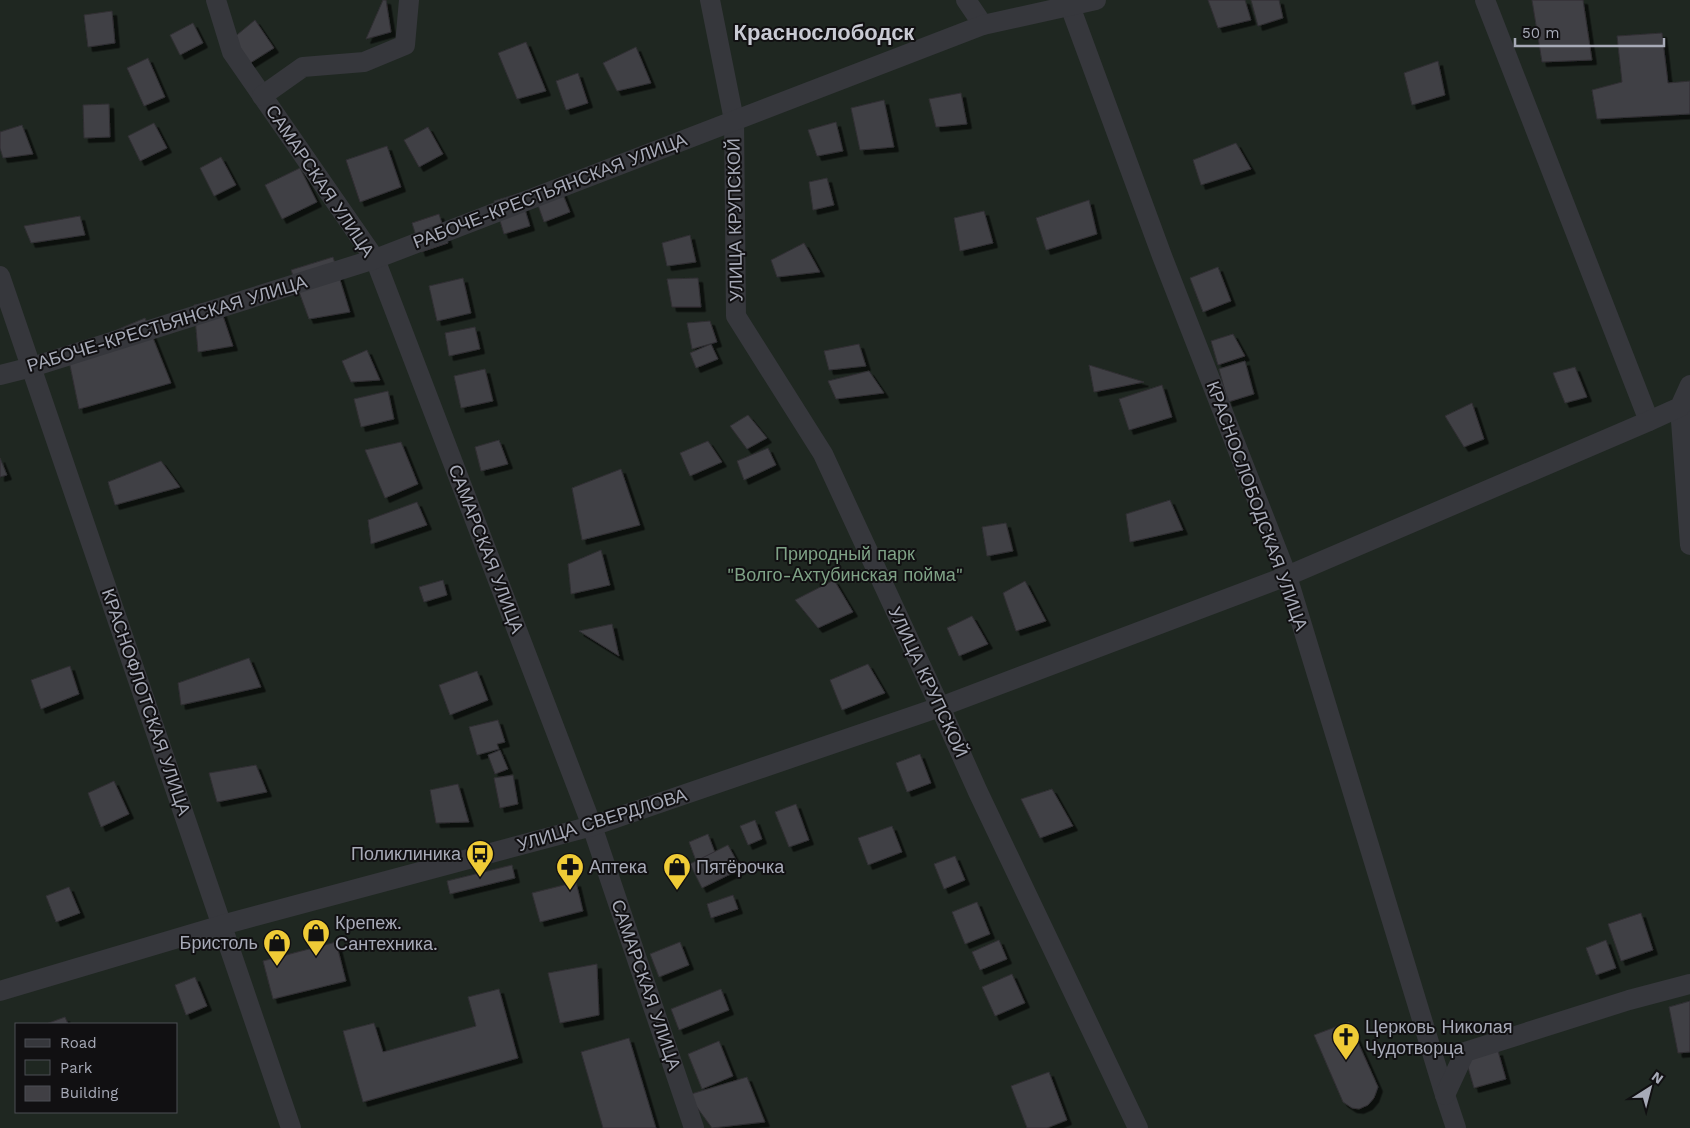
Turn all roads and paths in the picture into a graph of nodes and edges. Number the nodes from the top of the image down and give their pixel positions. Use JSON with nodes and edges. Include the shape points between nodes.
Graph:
{"nodes":[{"id":1,"x":216,"y":0,"type":"edge"},
{"id":2,"x":409,"y":0,"type":"edge"},
{"id":3,"x":710,"y":0,"type":"edge"},
{"id":4,"x":966,"y":0,"type":"edge"},
{"id":5,"x":1096,"y":0,"type":"edge"},
{"id":6,"x":1485,"y":0,"type":"edge"},
{"id":7,"x":1070,"y":6,"type":"junction"},
{"id":8,"x":983,"y":25,"type":"junction"},
{"id":9,"x":262,"y":96,"type":"junction"},
{"id":10,"x":734,"y":120,"type":"junction"},
{"id":11,"x":375,"y":259,"type":"junction"},
{"id":12,"x":0,"y":276,"type":"edge"},
{"id":13,"x":32,"y":367,"type":"junction"},
{"id":14,"x":0,"y":375,"type":"edge"},
{"id":15,"x":1690,"y":385,"type":"edge"},
{"id":16,"x":1680,"y":407,"type":"junction"},
{"id":17,"x":1649,"y":422,"type":"junction"},
{"id":18,"x":1688,"y":479,"type":"edge"},
{"id":19,"x":1690,"y":545,"type":"edge"},
{"id":20,"x":1287,"y":576,"type":"junction"},
{"id":21,"x":940,"y":707,"type":"junction"},
{"id":22,"x":592,"y":826,"type":"junction"},
{"id":23,"x":222,"y":925,"type":"junction"},
{"id":24,"x":1690,"y":984,"type":"edge"},
{"id":25,"x":0,"y":991,"type":"edge"},
{"id":26,"x":1445,"y":1095,"type":"junction"},
{"id":27,"x":291,"y":1128,"type":"edge"},
{"id":28,"x":694,"y":1128,"type":"edge"},
{"id":29,"x":1138,"y":1128,"type":"edge"},
{"id":30,"x":1456,"y":1128,"type":"edge"}],
"edges":[{"from":1,"to":9,"type":"street","name":"САМАРСКАЯ УЛИЦА","via":[[232,52]]},
{"from":2,"to":9,"type":"street","via":[[405,45],[364,62],[303,67]]},
{"from":3,"to":10,"type":"street","name":"УЛИЦА КРУПСКОЙ"},
{"from":4,"to":8,"type":"street"},
{"from":5,"to":7,"type":"street","name":"РАБОЧЕ-КРЕСТЬЯНСКАЯ УЛИЦА"},
{"from":6,"to":17,"type":"street"},
{"from":7,"to":8,"type":"street","name":"РАБОЧЕ-КРЕСТЬЯНСКАЯ УЛИЦА"},
{"from":7,"to":20,"type":"street","name":"КРАСНОСЛОБОДСКАЯ УЛИЦА","via":[[1166,266]]},
{"from":8,"to":10,"type":"street","name":"РАБОЧЕ-КРЕСТЬЯНСКАЯ УЛИЦА"},
{"from":9,"to":11,"type":"street","name":"САМАРСКАЯ УЛИЦА"},
{"from":10,"to":11,"type":"street","name":"РАБОЧЕ-КРЕСТЬЯНСКАЯ УЛИЦА"},
{"from":10,"to":21,"type":"street","name":"УЛИЦА КРУПСКОЙ","via":[[736,316],[823,454]]},
{"from":11,"to":13,"type":"street","name":"РАБОЧЕ-КРЕСТЬЯНСКАЯ УЛИЦА"},
{"from":11,"to":22,"type":"street","name":"САМАРСКАЯ УЛИЦА"},
{"from":12,"to":13,"type":"street","name":"КРАСНОФЛОТСКАЯ УЛИЦА"},
{"from":13,"to":14,"type":"street","name":"РАБОЧЕ-КРЕСТЬЯНСКАЯ УЛИЦА"},
{"from":13,"to":23,"type":"street","name":"КРАСНОФЛОТСКАЯ УЛИЦА"},
{"from":15,"to":16,"type":"street"},
{"from":16,"to":17,"type":"street","name":"УЛИЦА СВЕРДЛОВА"},
{"from":16,"to":18,"type":"street"},
{"from":17,"to":20,"type":"street","name":"УЛИЦА СВЕРДЛОВА"},
{"from":18,"to":19,"type":"street"},
{"from":20,"to":21,"type":"street","name":"УЛИЦА СВЕРДЛОВА"},
{"from":20,"to":26,"type":"street","name":"КРАСНОСЛОБОДСКАЯ УЛИЦА"},
{"from":21,"to":22,"type":"street","name":"УЛИЦА СВЕРДЛОВА"},
{"from":21,"to":29,"type":"street","name":"УЛИЦА КРУПСКОЙ"},
{"from":22,"to":23,"type":"street","name":"УЛИЦА СВЕРДЛОВА"},
{"from":22,"to":28,"type":"street","name":"САМАРСКАЯ УЛИЦА"},
{"from":23,"to":25,"type":"street","name":"УЛИЦА СВЕРДЛОВА"},
{"from":23,"to":27,"type":"street","name":"КРАСНОФЛОТСКАЯ УЛИЦА"},
{"from":24,"to":26,"type":"street","via":[[1465,1052]]},
{"from":26,"to":30,"type":"street","name":"КРАСНОСЛОБОДСКАЯ УЛИЦА"}]}
